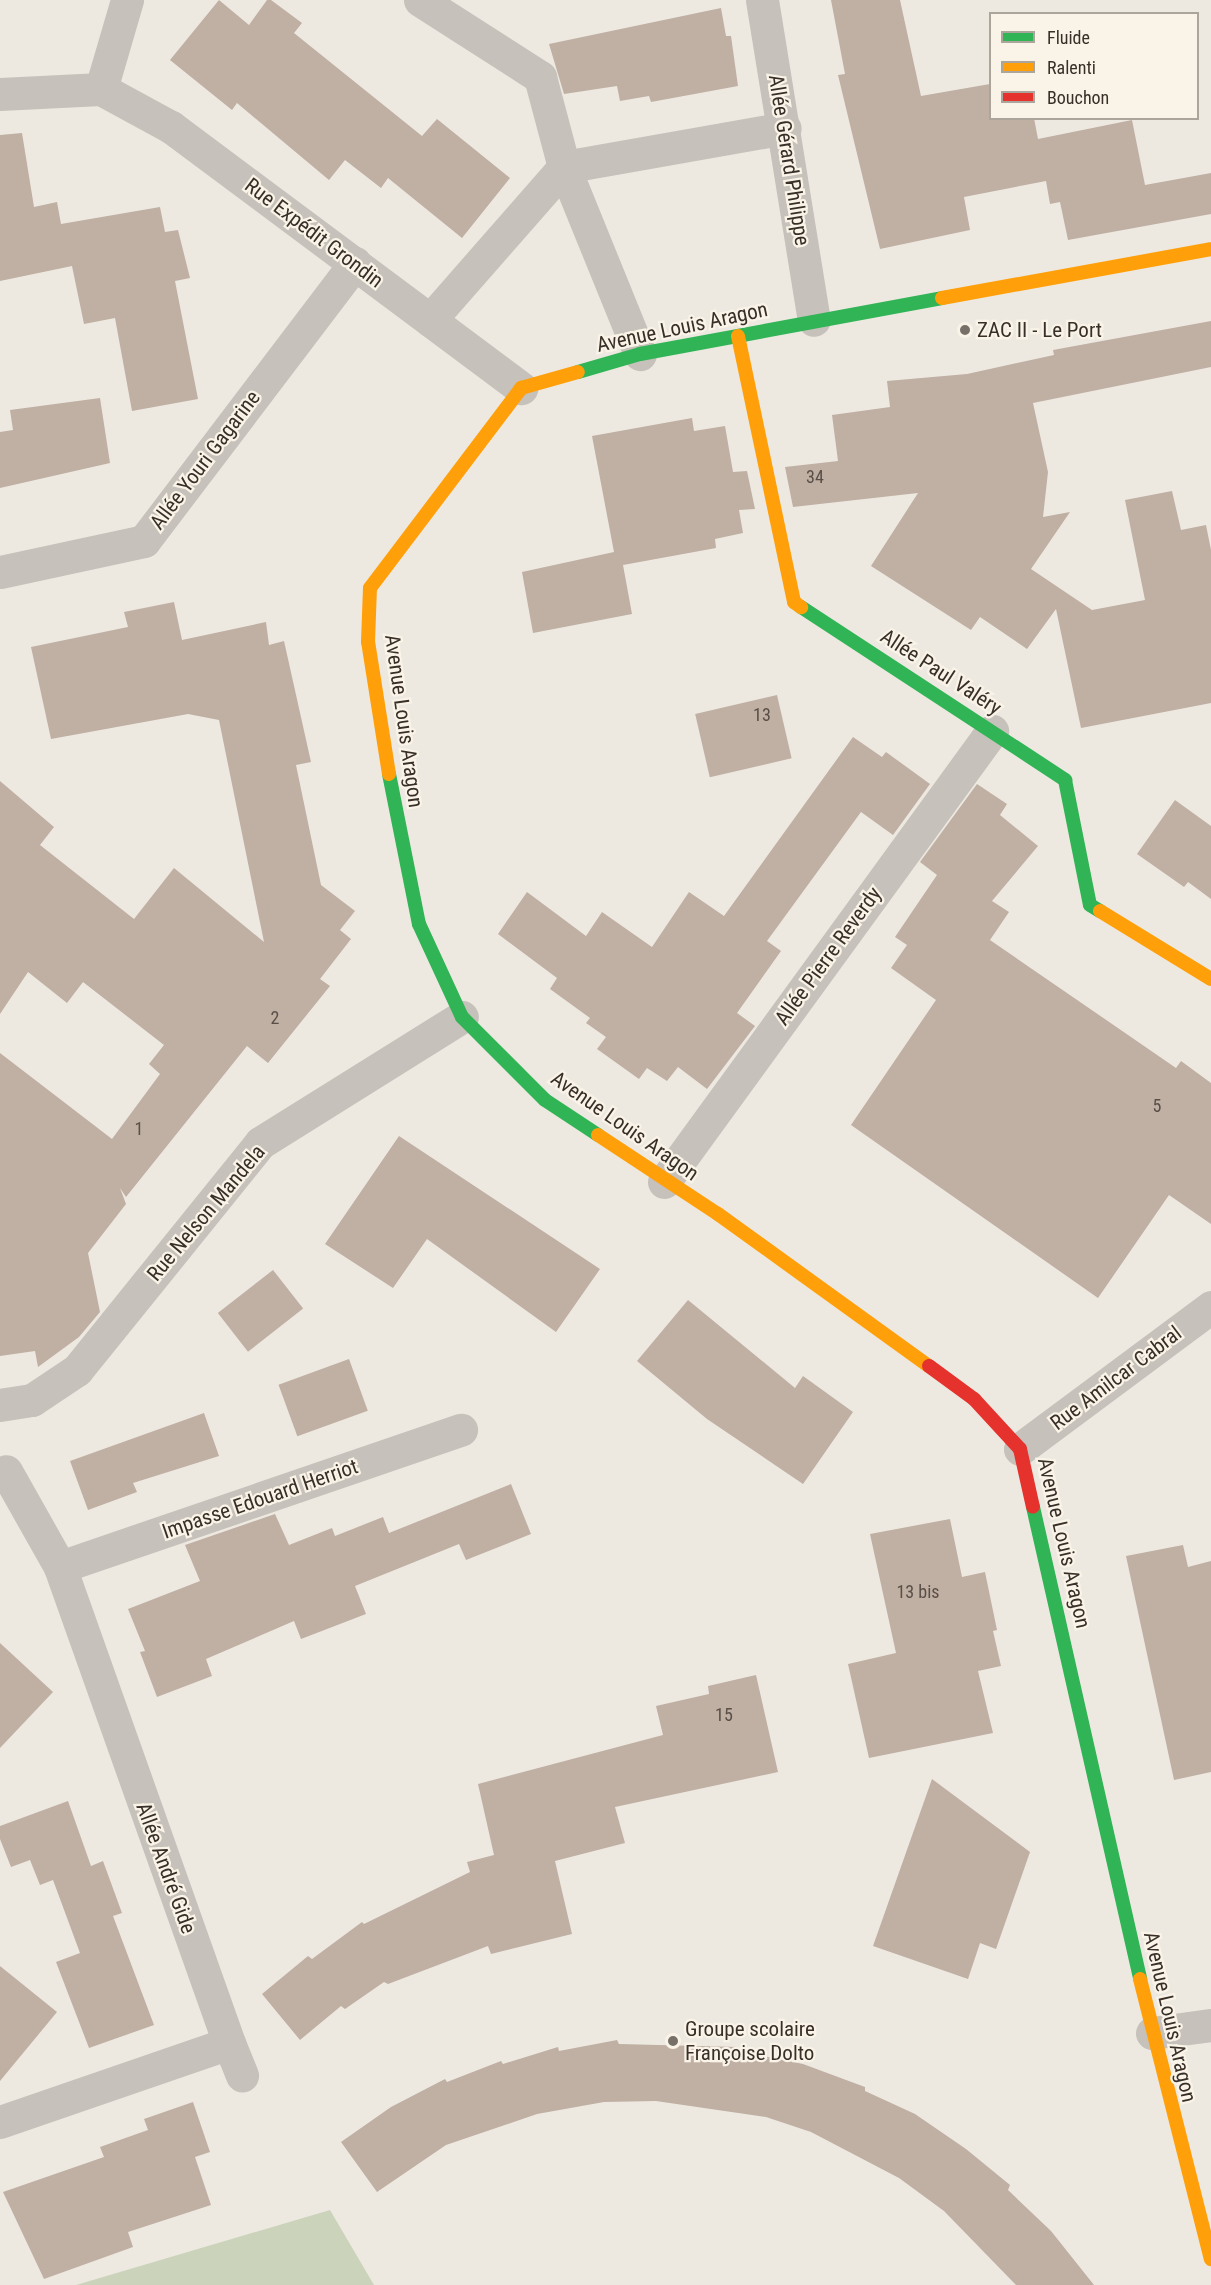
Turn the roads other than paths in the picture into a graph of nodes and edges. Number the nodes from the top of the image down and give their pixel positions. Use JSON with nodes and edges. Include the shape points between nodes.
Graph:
{"nodes":[{"id":1,"x":127,"y":0,"type":"edge"},
{"id":2,"x":420,"y":0,"type":"edge"},
{"id":3,"x":762,"y":0,"type":"edge"},
{"id":4,"x":101,"y":88,"type":"junction"},
{"id":5,"x":0,"y":94,"type":"edge"},
{"id":6,"x":784,"y":128,"type":"junction"},
{"id":7,"x":564,"y":167,"type":"junction"},
{"id":8,"x":1211,"y":249,"type":"edge"},
{"id":9,"x":355,"y":263,"type":"junction"},
{"id":10,"x":430,"y":320,"type":"junction"},
{"id":11,"x":814,"y":320,"type":"junction"},
{"id":12,"x":738,"y":336,"type":"junction"},
{"id":13,"x":640,"y":354,"type":"junction"},
{"id":14,"x":521,"y":388,"type":"junction"},
{"id":15,"x":0,"y":572,"type":"edge"},
{"id":16,"x":992,"y":730,"type":"junction"},
{"id":17,"x":1211,"y":979,"type":"edge"},
{"id":18,"x":462,"y":1017,"type":"junction"},
{"id":19,"x":664,"y":1182,"type":"junction"},
{"id":20,"x":1211,"y":1307,"type":"edge"},
{"id":21,"x":0,"y":1405,"type":"edge"},
{"id":22,"x":461,"y":1430,"type":"dead end"},
{"id":23,"x":1020,"y":1449,"type":"junction"},
{"id":24,"x":2,"y":1468,"type":"edge"},
{"id":25,"x":60,"y":1567,"type":"junction"},
{"id":26,"x":1211,"y":2025,"type":"edge"},
{"id":27,"x":1152,"y":2033,"type":"junction"},
{"id":28,"x":229,"y":2043,"type":"junction"},
{"id":29,"x":242,"y":2076,"type":"dead end"},
{"id":30,"x":0,"y":2122,"type":"edge"},
{"id":31,"x":1211,"y":2259,"type":"edge"}],
"edges":[{"from":1,"to":4,"type":"street"},
{"from":2,"to":7,"type":"street","via":[[540,78]]},
{"from":3,"to":6,"type":"street","name":"Allée Gérard Philippe"},
{"from":4,"to":5,"type":"street"},
{"from":4,"to":9,"type":"street","name":"Rue Expédit Grondin","via":[[171,128]]},
{"from":6,"to":7,"type":"street"},
{"from":6,"to":11,"type":"street","name":"Allée Gérard Philippe"},
{"from":7,"to":10,"type":"street"},
{"from":7,"to":13,"type":"street"},
{"from":8,"to":11,"type":"street","name":"Avenue Louis Aragon"},
{"from":9,"to":10,"type":"street","name":"Rue Expédit Grondin"},
{"from":9,"to":15,"type":"street","name":"Allée Youri Gagarine","via":[[144,541]]},
{"from":10,"to":14,"type":"street","name":"Rue Expédit Grondin"},
{"from":11,"to":12,"type":"street","name":"Avenue Louis Aragon"},
{"from":12,"to":13,"type":"street","name":"Avenue Louis Aragon"},
{"from":12,"to":16,"type":"street","name":"Allée Paul Valéry","via":[[794,602]]},
{"from":13,"to":14,"type":"street","name":"Avenue Louis Aragon"},
{"from":14,"to":18,"type":"street","name":"Avenue Louis Aragon","via":[[370,588],[368,642],[395,809],[417,912]]},
{"from":16,"to":17,"type":"street","name":"Allée Paul Valéry","via":[[1065,780],[1090,905]]},
{"from":16,"to":19,"type":"street","name":"Allée Pierre Reverdy"},
{"from":18,"to":19,"type":"street","name":"Avenue Louis Aragon","via":[[545,1100]]},
{"from":18,"to":21,"type":"street","name":"Rue Nelson Mandela","via":[[260,1143],[77,1370],[32,1400]]},
{"from":19,"to":23,"type":"street","name":"Avenue Louis Aragon","via":[[718,1214],[974,1399]]},
{"from":20,"to":23,"type":"street","name":"Rue Amilcar Cabral"},
{"from":22,"to":25,"type":"street","name":"Impasse Edouard Herriot"},
{"from":23,"to":27,"type":"street","name":"Avenue Louis Aragon"},
{"from":24,"to":25,"type":"street","name":"Allée André Gide"},
{"from":25,"to":28,"type":"street","name":"Allée André Gide"},
{"from":26,"to":27,"type":"street"},
{"from":27,"to":31,"type":"street","name":"Avenue Louis Aragon"},
{"from":28,"to":29,"type":"street","name":"Allée André Gide"},
{"from":28,"to":30,"type":"street"}]}
